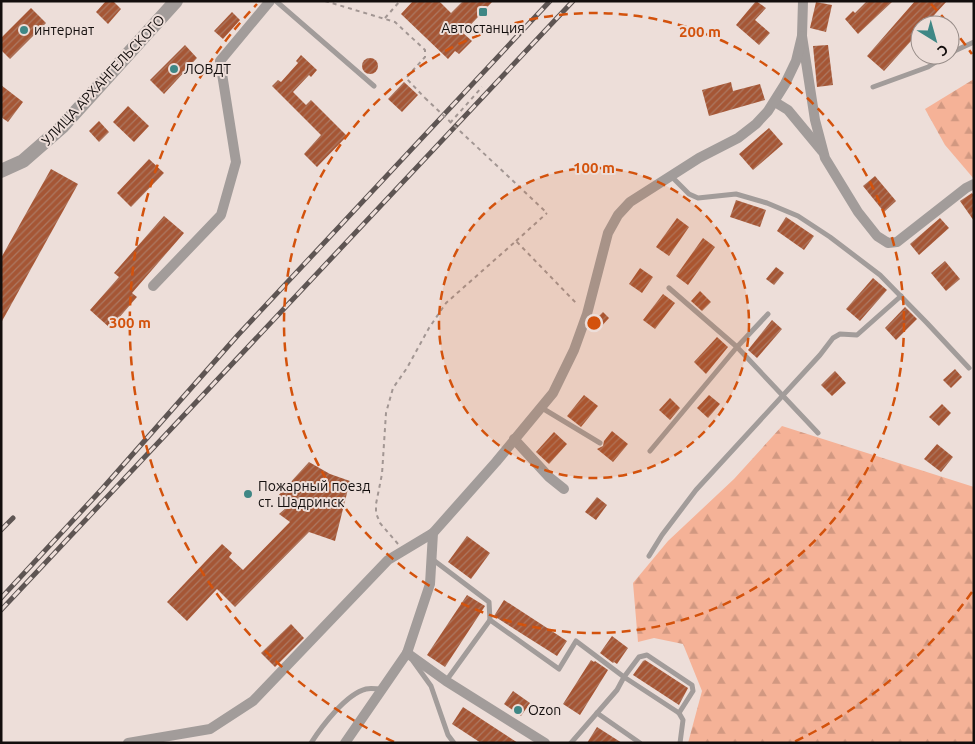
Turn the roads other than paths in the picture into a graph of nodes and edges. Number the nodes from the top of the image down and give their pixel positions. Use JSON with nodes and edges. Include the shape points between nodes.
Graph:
{"nodes":[{"id":1,"x":176,"y":1,"type":"edge"},
{"id":2,"x":270,"y":1,"type":"edge"},
{"id":3,"x":276,"y":1,"type":"edge"},
{"id":4,"x":803,"y":1,"type":"edge"},
{"id":5,"x":802,"y":36,"type":"junction"},
{"id":6,"x":974,"y":42,"type":"edge"},
{"id":7,"x":960,"y":48,"type":"edge"},
{"id":8,"x":931,"y":65,"type":"edge"},
{"id":9,"x":374,"y":86,"type":"dead end"},
{"id":10,"x":873,"y":87,"type":"dead end"},
{"id":11,"x":775,"y":102,"type":"junction"},
{"id":12,"x":824,"y":154,"type":"junction"},
{"id":13,"x":1,"y":170,"type":"edge"},
{"id":14,"x":672,"y":176,"type":"junction"},
{"id":15,"x":974,"y":184,"type":"edge"},
{"id":16,"x":153,"y":286,"type":"dead end"},
{"id":17,"x":670,"y":288,"type":"dead end"},
{"id":18,"x":901,"y":296,"type":"junction"},
{"id":19,"x":768,"y":314,"type":"dead end"},
{"id":20,"x":738,"y":347,"type":"junction"},
{"id":21,"x":968,"y":368,"type":"dead end"},
{"id":22,"x":783,"y":395,"type":"junction"},
{"id":23,"x":541,"y":407,"type":"junction"},
{"id":24,"x":818,"y":433,"type":"dead end"},
{"id":25,"x":514,"y":439,"type":"junction"},
{"id":26,"x":600,"y":443,"type":"dead end"},
{"id":27,"x":650,"y":452,"type":"dead end"},
{"id":28,"x":564,"y":489,"type":"dead end"},
{"id":29,"x":433,"y":533,"type":"junction"},
{"id":30,"x":649,"y":556,"type":"dead end"},
{"id":31,"x":431,"y":559,"type":"junction"},
{"id":32,"x":490,"y":620,"type":"junction"},
{"id":33,"x":407,"y":653,"type":"junction"},
{"id":34,"x":624,"y":677,"type":"junction"},
{"id":35,"x":446,"y":681,"type":"junction"},
{"id":36,"x":382,"y":689,"type":"junction"},
{"id":37,"x":597,"y":713,"type":"junction"},
{"id":38,"x":679,"y":713,"type":"junction"},
{"id":39,"x":451,"y":741,"type":"edge"},
{"id":40,"x":128,"y":743,"type":"edge"},
{"id":41,"x":311,"y":743,"type":"edge"},
{"id":42,"x":345,"y":743,"type":"edge"},
{"id":43,"x":545,"y":743,"type":"edge"},
{"id":44,"x":571,"y":743,"type":"edge"},
{"id":45,"x":640,"y":743,"type":"edge"},
{"id":46,"x":680,"y":743,"type":"edge"}],
"edges":[{"from":1,"to":13,"type":"street","name":"УЛИЦА АРХАНГЕЛЬСКОГО","via":[[62,127],[23,161]]},
{"from":2,"to":16,"type":"street","via":[[220,61],[236,162],[220,215]]},
{"from":3,"to":9,"type":"lane"},
{"from":4,"to":5,"type":"street"},
{"from":5,"to":11,"type":"street","via":[[796,61]]},
{"from":5,"to":12,"type":"street","via":[[815,120]]},
{"from":6,"to":7,"type":"lane"},
{"from":8,"to":10,"type":"lane"},
{"from":11,"to":12,"type":"street","via":[[788,110]]},
{"from":11,"to":14,"type":"street","via":[[756,124],[738,138]]},
{"from":12,"to":15,"type":"street","via":[[858,212],[877,236],[888,243],[897,242]]},
{"from":14,"to":18,"type":"lane","via":[[689,194],[698,198],[736,194],[798,216],[880,275]]},
{"from":14,"to":23,"type":"street","via":[[630,202],[618,215],[608,233],[574,350],[553,393]]},
{"from":17,"to":20,"type":"lane"},
{"from":18,"to":21,"type":"lane"},
{"from":18,"to":22,"type":"lane","via":[[857,335],[840,334],[834,338]]},
{"from":19,"to":20,"type":"lane"},
{"from":20,"to":22,"type":"lane"},
{"from":20,"to":27,"type":"lane"},
{"from":22,"to":24,"type":"lane"},
{"from":22,"to":30,"type":"lane","via":[[696,490]]},
{"from":23,"to":25,"type":"street"},
{"from":23,"to":26,"type":"lane"},
{"from":25,"to":28,"type":"street"},
{"from":25,"to":29,"type":"street"},
{"from":29,"to":31,"type":"street"},
{"from":29,"to":40,"type":"street","via":[[388,560],[252,701],[210,729]]},
{"from":31,"to":32,"type":"lane","via":[[489,602]]},
{"from":31,"to":33,"type":"street","via":[[430,584]]},
{"from":32,"to":34,"type":"lane","via":[[559,669],[576,642]]},
{"from":32,"to":35,"type":"lane"},
{"from":33,"to":35,"type":"street"},
{"from":33,"to":36,"type":"street"},
{"from":33,"to":39,"type":"lane","via":[[431,686]]},
{"from":34,"to":37,"type":"lane"},
{"from":34,"to":38,"type":"lane"},
{"from":34,"to":38,"type":"lane","via":[[639,657],[647,654],[692,686],[693,690]]},
{"from":35,"to":43,"type":"street"},
{"from":36,"to":41,"type":"lane","via":[[367,688],[356,694],[330,716]]},
{"from":36,"to":42,"type":"street"},
{"from":37,"to":44,"type":"lane"},
{"from":37,"to":45,"type":"lane"},
{"from":38,"to":46,"type":"lane","via":[[683,720]]}]}
